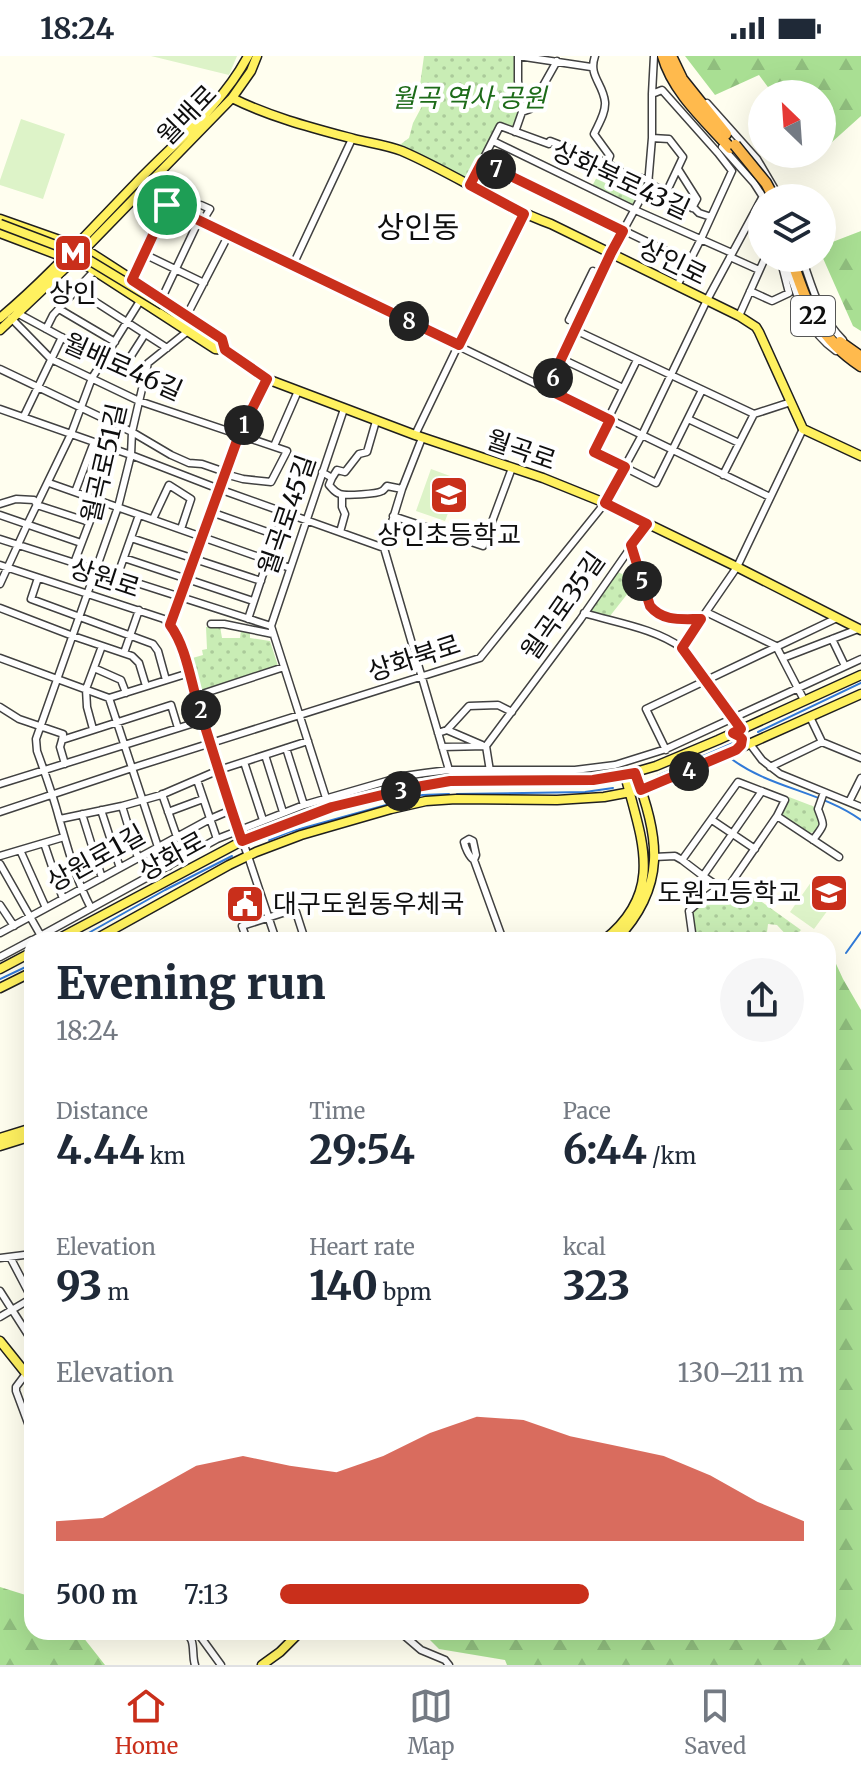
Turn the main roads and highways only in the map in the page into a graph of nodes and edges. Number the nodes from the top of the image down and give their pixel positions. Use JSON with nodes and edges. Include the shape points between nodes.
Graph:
{"nodes":[{"id":1,"x":248,"y":56,"type":"edge"},
{"id":2,"x":257,"y":56,"type":"edge"},
{"id":3,"x":659,"y":56,"type":"edge"},
{"id":4,"x":672,"y":56,"type":"edge"},
{"id":5,"x":232,"y":98,"type":"junction"},
{"id":6,"x":732,"y":147,"type":"junction"},
{"id":7,"x":759,"y":184,"type":"edge"},
{"id":8,"x":767,"y":184,"type":"edge"},
{"id":9,"x":0,"y":227,"type":"edge"},
{"id":10,"x":81,"y":247,"type":"junction"},
{"id":11,"x":69,"y":259,"type":"junction"},
{"id":12,"x":797,"y":272,"type":"edge"},
{"id":13,"x":161,"y":304,"type":"junction"},
{"id":14,"x":6,"y":315,"type":"edge"},
{"id":15,"x":0,"y":330,"type":"edge"},
{"id":16,"x":225,"y":350,"type":"junction"},
{"id":17,"x":859,"y":360,"type":"edge"},
{"id":18,"x":861,"y":456,"type":"edge"},
{"id":19,"x":860,"y":630,"type":"edge"},
{"id":20,"x":861,"y":675,"type":"edge"},
{"id":21,"x":861,"y":694,"type":"edge"},
{"id":22,"x":737,"y":731,"type":"junction"},
{"id":23,"x":736,"y":750,"type":"junction"},
{"id":24,"x":656,"y":766,"type":"junction"},
{"id":25,"x":630,"y":774,"type":"junction"},
{"id":26,"x":607,"y":779,"type":"junction"},
{"id":27,"x":663,"y":782,"type":"junction"},
{"id":28,"x":641,"y":790,"type":"junction"},
{"id":29,"x":629,"y":792,"type":"junction"},
{"id":30,"x":607,"y":796,"type":"junction"},
{"id":31,"x":268,"y":829,"type":"junction"},
{"id":32,"x":272,"y":846,"type":"junction"},
{"id":33,"x":224,"y":850,"type":"junction"},
{"id":34,"x":232,"y":863,"type":"junction"},
{"id":35,"x":71,"y":932,"type":"edge"},
{"id":36,"x":108,"y":932,"type":"edge"},
{"id":37,"x":613,"y":932,"type":"edge"},
{"id":38,"x":623,"y":932,"type":"edge"},
{"id":39,"x":24,"y":957,"type":"edge"},
{"id":40,"x":0,"y":969,"type":"edge"},
{"id":41,"x":24,"y":976,"type":"edge"},
{"id":42,"x":0,"y":988,"type":"edge"},
{"id":43,"x":24,"y":1130,"type":"edge"},
{"id":44,"x":0,"y":1138,"type":"edge"},
{"id":45,"x":24,"y":1138,"type":"edge"},
{"id":46,"x":0,"y":1146,"type":"edge"},
{"id":47,"x":0,"y":1341,"type":"edge"},
{"id":48,"x":24,"y":1372,"type":"edge"},
{"id":49,"x":292,"y":1640,"type":"edge"},
{"id":50,"x":262,"y":1665,"type":"edge"}],
"edges":[{"from":1,"to":10,"type":"main road","name":"월배로","via":[[221,97]]},
{"from":2,"to":5,"type":"main road","name":"월배로"},
{"from":3,"to":6,"type":"highway","via":[[691,104]]},
{"from":4,"to":6,"type":"highway","via":[[682,79]]},
{"from":5,"to":10,"type":"main road","name":"월배로"},
{"from":5,"to":18,"type":"main road","name":"상인로","via":[[400,151],[739,316],[759,332],[803,429]]},
{"from":6,"to":7,"type":"highway","bridge":true},
{"from":6,"to":8,"type":"highway","bridge":true},
{"from":9,"to":10,"type":"main road"},
{"from":9,"to":11,"type":"main road"},
{"from":9,"to":13,"type":"main road","name":"월곡로","bridge":true,"via":[[67,253]]},
{"from":10,"to":11,"type":"main road","name":"월배로"},
{"from":10,"to":13,"type":"main road"},
{"from":11,"to":14,"type":"main road","name":"월배로"},
{"from":11,"to":16,"type":"main road","via":[[215,349]]},
{"from":12,"to":17,"type":"highway","number":"22","via":[[828,331]]},
{"from":13,"to":16,"type":"main road","name":"월곡로"},
{"from":13,"to":16,"type":"main road","via":[[222,339]]},
{"from":14,"to":15,"type":"main road","name":"월배로"},
{"from":16,"to":19,"type":"main road","name":"월곡로","via":[[267,379],[605,503]]},
{"from":20,"to":22,"type":"main road","name":"상화로"},
{"from":21,"to":23,"type":"main road","name":"상화로"},
{"from":22,"to":23,"type":"main road","via":[[742,739]]},
{"from":22,"to":24,"type":"main road","name":"상화로"},
{"from":23,"to":27,"type":"main road","name":"상화로"},
{"from":24,"to":25,"type":"main road","name":"상화로"},
{"from":24,"to":27,"type":"main road","via":[[651,776]]},
{"from":25,"to":26,"type":"main road","name":"상화로"},
{"from":25,"to":28,"type":"main road"},
{"from":25,"to":29,"type":"main road"},
{"from":26,"to":30,"type":"main road","via":[[617,787]]},
{"from":26,"to":31,"type":"main road","name":"상화로","via":[[450,781],[332,807]]},
{"from":27,"to":28,"type":"main road","name":"상화로"},
{"from":28,"to":29,"type":"main road","name":"상화로"},
{"from":28,"to":38,"type":"main road","via":[[654,840],[654,870],[640,911]]},
{"from":29,"to":30,"type":"main road","name":"상화로"},
{"from":29,"to":37,"type":"main road","via":[[644,849],[641,887],[630,913]]},
{"from":30,"to":32,"type":"main road","name":"상화로","via":[[426,801]]},
{"from":31,"to":32,"type":"main road","via":[[264,839]]},
{"from":31,"to":33,"type":"main road","name":"상화로"},
{"from":32,"to":34,"type":"main road","name":"상화로"},
{"from":33,"to":34,"type":"main road","via":[[236,853]]},
{"from":33,"to":35,"type":"main road","name":"상화로"},
{"from":34,"to":36,"type":"main road","name":"상화로"},
{"from":39,"to":40,"type":"main road"},
{"from":41,"to":42,"type":"main road"},
{"from":43,"to":44,"type":"main road"},
{"from":45,"to":46,"type":"main road"},
{"from":47,"to":48,"type":"main road"},
{"from":49,"to":50,"type":"main road"}]}
